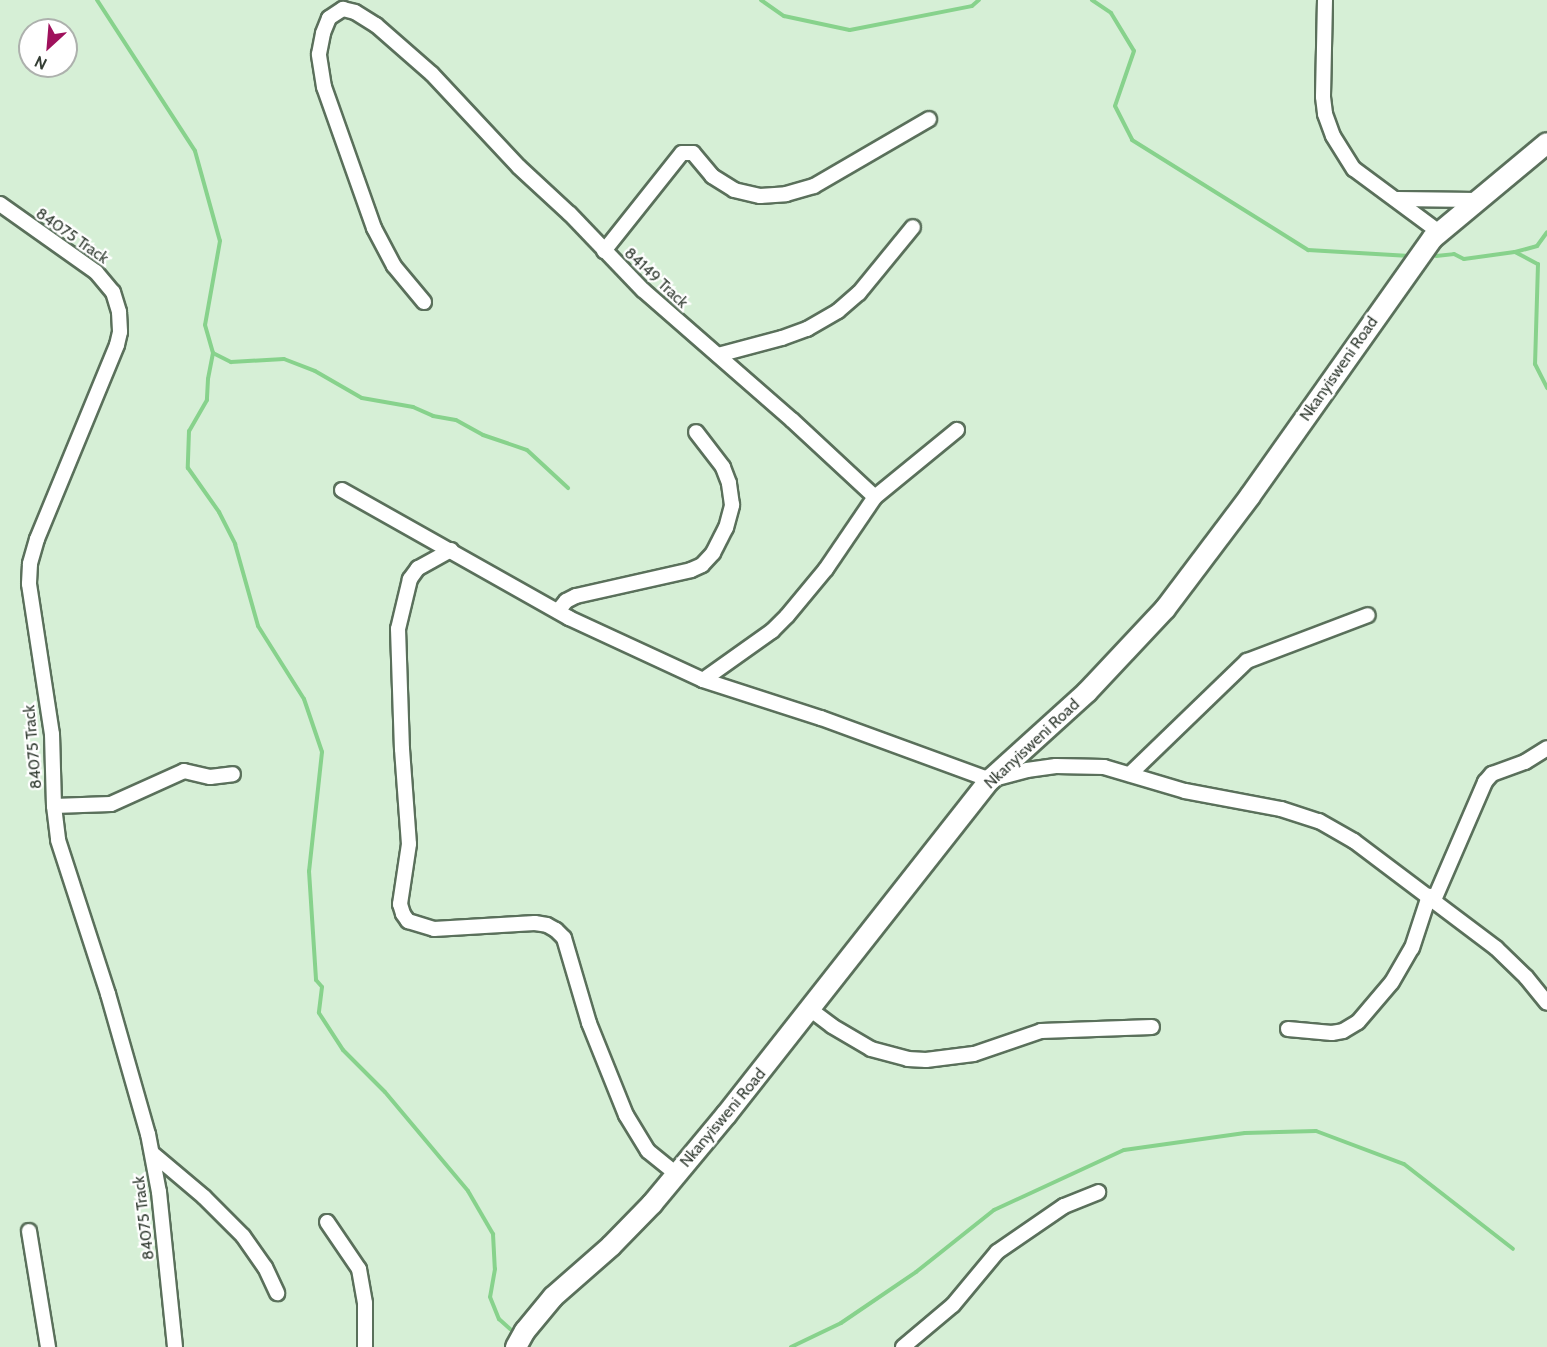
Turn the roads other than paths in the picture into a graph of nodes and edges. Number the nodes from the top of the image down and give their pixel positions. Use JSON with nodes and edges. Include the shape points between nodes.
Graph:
{"nodes":[{"id":1,"x":1325,"y":0,"type":"edge"},
{"id":2,"x":929,"y":119,"type":"dead end"},
{"id":3,"x":1547,"y":143,"type":"edge"},
{"id":4,"x":1395,"y":199,"type":"junction"},
{"id":5,"x":1476,"y":200,"type":"junction"},
{"id":6,"x":0,"y":204,"type":"edge"},
{"id":7,"x":914,"y":227,"type":"dead end"},
{"id":8,"x":1439,"y":232,"type":"junction"},
{"id":9,"x":603,"y":251,"type":"junction"},
{"id":10,"x":424,"y":302,"type":"dead end"},
{"id":11,"x":718,"y":355,"type":"junction"},
{"id":12,"x":957,"y":430,"type":"dead end"},
{"id":13,"x":696,"y":432,"type":"dead end"},
{"id":14,"x":342,"y":490,"type":"dead end"},
{"id":15,"x":875,"y":497,"type":"junction"},
{"id":16,"x":452,"y":550,"type":"junction"},
{"id":17,"x":558,"y":611,"type":"junction"},
{"id":18,"x":1368,"y":615,"type":"dead end"},
{"id":19,"x":703,"y":680,"type":"junction"},
{"id":20,"x":1547,"y":748,"type":"edge"},
{"id":21,"x":233,"y":774,"type":"dead end"},
{"id":22,"x":1130,"y":774,"type":"junction"},
{"id":23,"x":990,"y":780,"type":"junction"},
{"id":24,"x":54,"y":806,"type":"junction"},
{"id":25,"x":1432,"y":898,"type":"junction"},
{"id":26,"x":1547,"y":1003,"type":"edge"},
{"id":27,"x":811,"y":1010,"type":"junction"},
{"id":28,"x":1152,"y":1027,"type":"dead end"},
{"id":29,"x":1288,"y":1029,"type":"dead end"},
{"id":30,"x":152,"y":1153,"type":"junction"},
{"id":31,"x":676,"y":1174,"type":"junction"},
{"id":32,"x":1098,"y":1192,"type":"dead end"},
{"id":33,"x":327,"y":1222,"type":"dead end"},
{"id":34,"x":29,"y":1231,"type":"dead end"},
{"id":35,"x":277,"y":1293,"type":"dead end"},
{"id":36,"x":48,"y":1347,"type":"edge"},
{"id":37,"x":175,"y":1347,"type":"edge"},
{"id":38,"x":365,"y":1347,"type":"edge"},
{"id":39,"x":516,"y":1347,"type":"edge"},
{"id":40,"x":903,"y":1347,"type":"edge"}],
"edges":[{"from":1,"to":4,"type":"street","via":[[1325,114],[1342,153],[1354,169]]},
{"from":2,"to":9,"type":"street","via":[[814,186],[786,194],[760,196],[734,190],[712,176],[693,153],[682,153]]},
{"from":3,"to":5,"type":"street","name":"Nkanyisweni Road"},
{"from":4,"to":5,"type":"street"},
{"from":4,"to":8,"type":"street"},
{"from":5,"to":8,"type":"street","name":"Nkanyisweni Road"},
{"from":6,"to":24,"type":"street","name":"84075 Track","via":[[96,272],[113,292],[119,312],[117,345],[30,564],[30,592],[52,735]]},
{"from":7,"to":11,"type":"street","via":[[859,293],[838,311],[807,329]]},
{"from":8,"to":23,"type":"street","name":"Nkanyisweni Road","via":[[1165,609],[1109,671]]},
{"from":9,"to":10,"type":"street","name":"84149 Track","via":[[432,74],[376,25],[342,9],[329,18],[322,33],[324,87],[374,228],[394,266]]},
{"from":9,"to":11,"type":"street","name":"84149 Track"},
{"from":11,"to":15,"type":"street","name":"84149 Track"},
{"from":12,"to":15,"type":"street"},
{"from":13,"to":17,"type":"street","via":[[723,468],[732,505],[726,528],[712,553],[702,565],[691,570],[576,596]]},
{"from":14,"to":16,"type":"street"},
{"from":15,"to":19,"type":"street","via":[[826,569],[787,616]]},
{"from":16,"to":17,"type":"street"},
{"from":16,"to":31,"type":"street","via":[[418,568],[407,585],[400,611],[401,727],[409,844],[400,904],[403,914],[408,921],[434,929],[535,923],[556,930],[564,938],[589,1023],[626,1115],[648,1151]]},
{"from":17,"to":19,"type":"street"},
{"from":18,"to":22,"type":"street","via":[[1247,661]]},
{"from":19,"to":23,"type":"street"},
{"from":20,"to":25,"type":"street","via":[[1525,762],[1492,774],[1485,782]]},
{"from":21,"to":24,"type":"street","via":[[210,777],[184,771],[111,804]]},
{"from":22,"to":23,"type":"street","via":[[1078,765],[1027,770]]},
{"from":22,"to":25,"type":"street","via":[[1185,791],[1281,809],[1319,821],[1354,841]]},
{"from":23,"to":27,"type":"street","name":"Nkanyisweni Road"},
{"from":24,"to":30,"type":"street","name":"84075 Track","via":[[62,855],[136,1086]]},
{"from":25,"to":26,"type":"street","via":[[1510,960]]},
{"from":25,"to":29,"type":"street","via":[[1419,934],[1392,982],[1358,1022],[1332,1033]]},
{"from":27,"to":28,"type":"street","via":[[871,1049],[926,1060],[974,1054],[1041,1031]]},
{"from":27,"to":31,"type":"street","name":"Nkanyisweni Road"},
{"from":30,"to":35,"type":"street","via":[[237,1229],[265,1267]]},
{"from":30,"to":37,"type":"street","name":"84075 Track"},
{"from":31,"to":39,"type":"street","name":"Nkanyisweni Road","via":[[611,1245],[553,1297]]},
{"from":32,"to":40,"type":"street","via":[[1064,1206],[997,1252],[953,1305]]},
{"from":33,"to":38,"type":"street","via":[[359,1269],[364,1294]]},
{"from":34,"to":36,"type":"street"}]}
